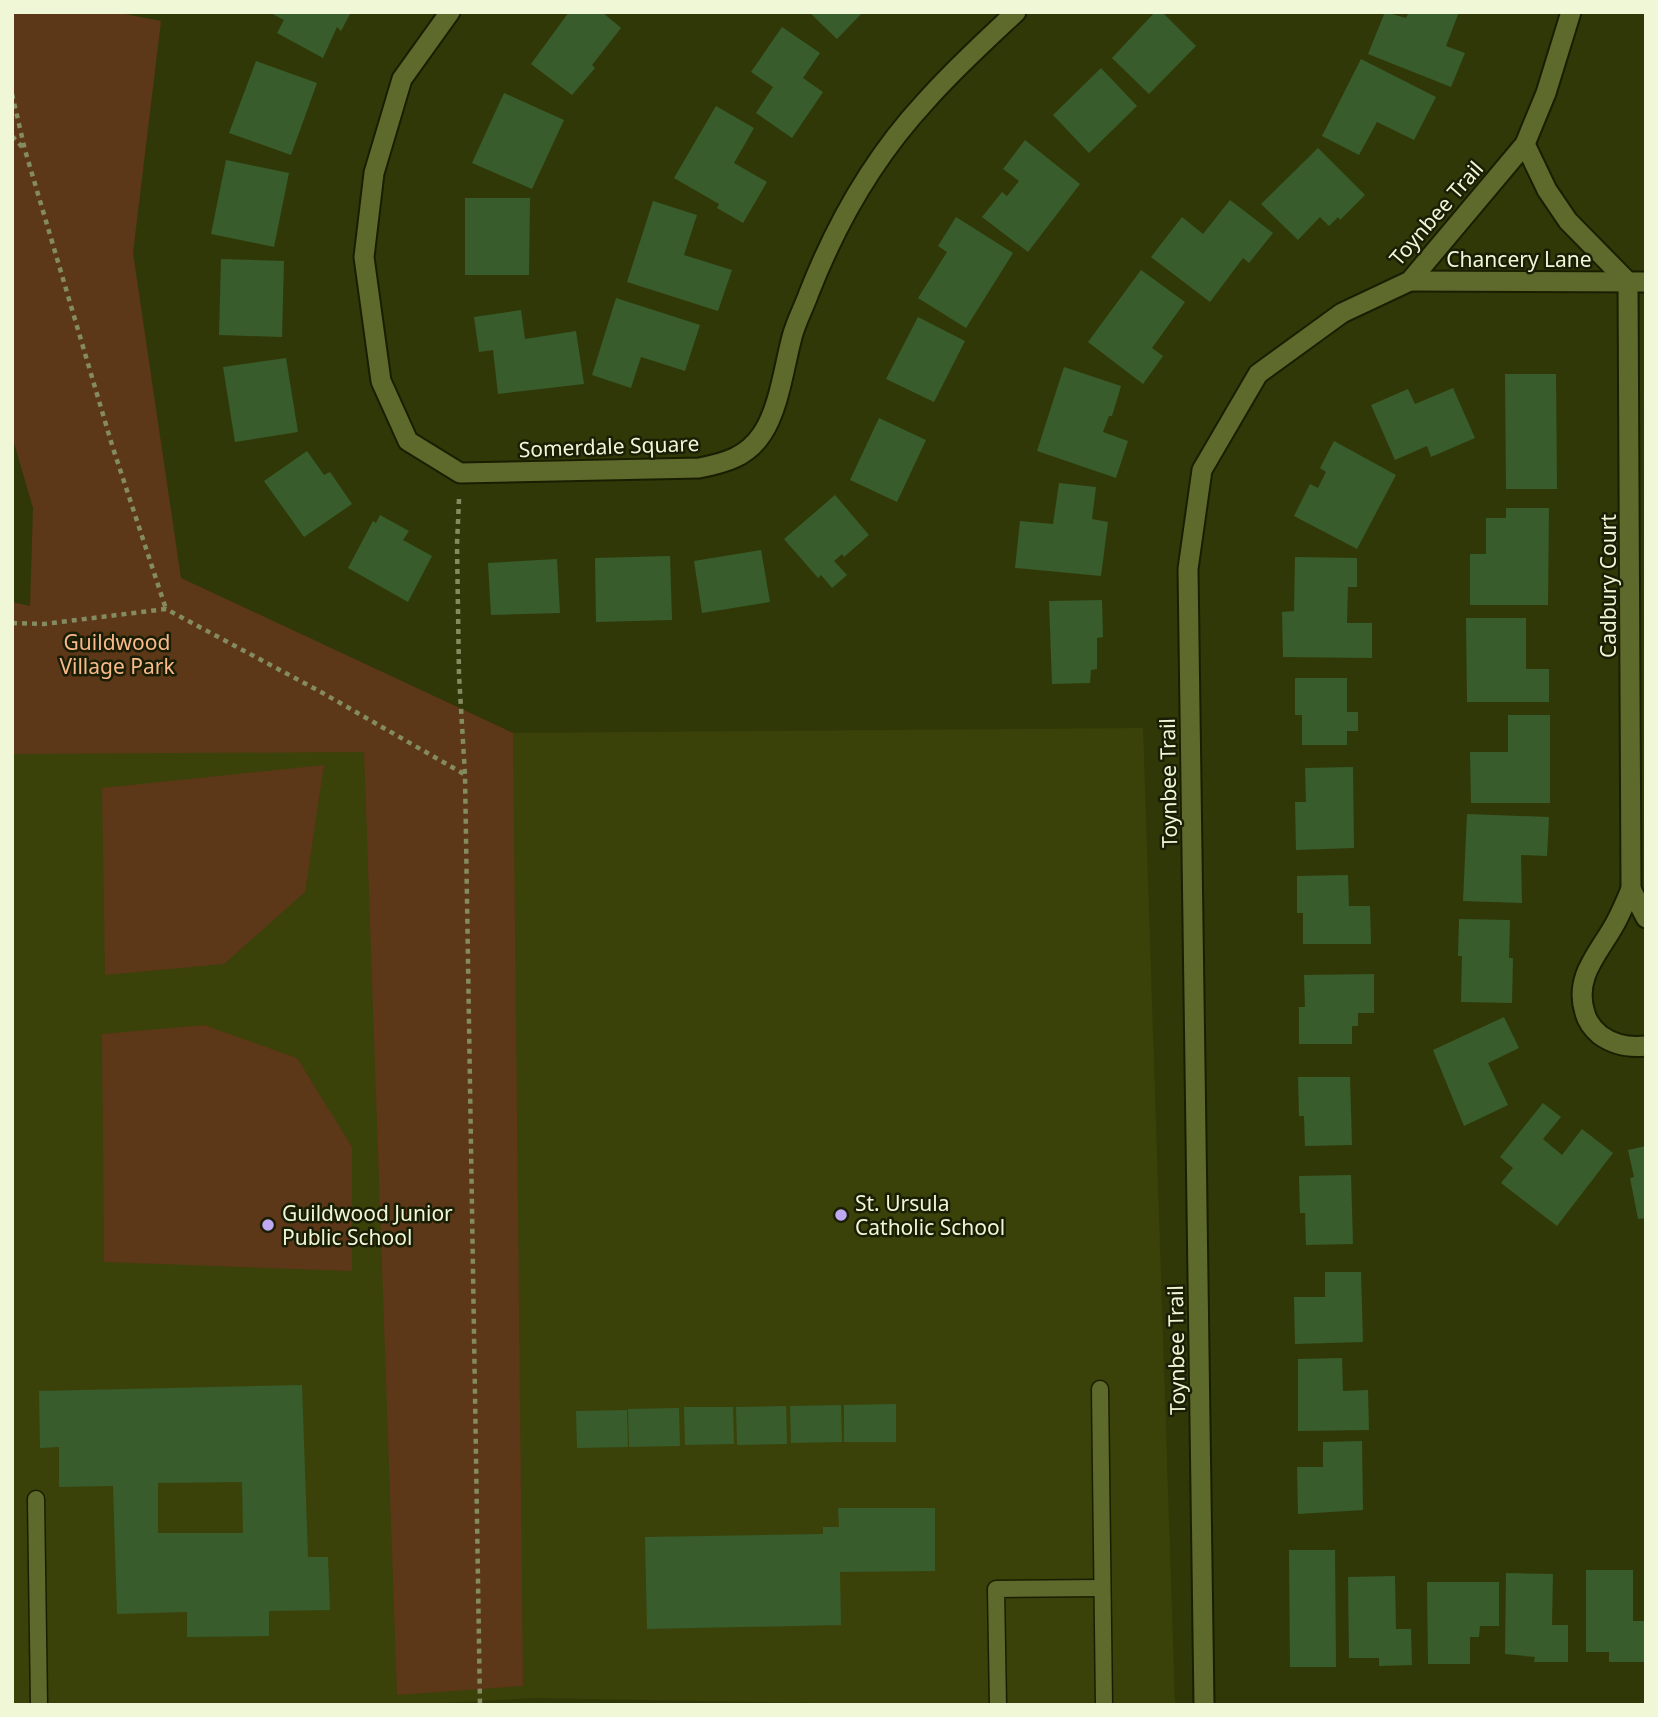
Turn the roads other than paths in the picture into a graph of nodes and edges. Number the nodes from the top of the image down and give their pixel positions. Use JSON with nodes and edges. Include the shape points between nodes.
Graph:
{"nodes":[{"id":1,"x":450,"y":12,"type":"edge"},
{"id":2,"x":1016,"y":12,"type":"edge"},
{"id":3,"x":1571,"y":12,"type":"edge"},
{"id":4,"x":1525,"y":144,"type":"junction"},
{"id":5,"x":1410,"y":281,"type":"junction"},
{"id":6,"x":1637,"y":282,"type":"edge"},
{"id":7,"x":1631,"y":890,"type":"junction"},
{"id":8,"x":1646,"y":918,"type":"edge"},
{"id":9,"x":1646,"y":1046,"type":"edge"},
{"id":10,"x":1100,"y":1389,"type":"dead end"},
{"id":11,"x":36,"y":1499,"type":"dead end"},
{"id":12,"x":1101,"y":1588,"type":"junction"},
{"id":13,"x":39,"y":1705,"type":"edge"},
{"id":14,"x":998,"y":1705,"type":"edge"},
{"id":15,"x":1104,"y":1705,"type":"edge"},
{"id":16,"x":1204,"y":1705,"type":"edge"}],
"edges":[{"from":1,"to":2,"type":"street","name":"Somerdale Square","via":[[402,79],[374,173],[364,257],[381,381],[408,440],[460,473],[699,468],[722,464],[749,449],[765,430],[793,333],[825,252],[862,187],[923,103]]},
{"from":3,"to":4,"type":"street","name":"Toynbee Trail"},
{"from":4,"to":5,"type":"street","name":"Toynbee Trail"},
{"from":4,"to":6,"type":"street","name":"Chancery Lane","via":[[1568,221]]},
{"from":5,"to":6,"type":"street","name":"Chancery Lane"},
{"from":5,"to":16,"type":"street","name":"Toynbee Trail","via":[[1342,313],[1258,374],[1202,470],[1188,569]]},
{"from":6,"to":7,"type":"street","name":"Cadbury Court"},
{"from":7,"to":8,"type":"street","name":"Cadbury Court"},
{"from":7,"to":9,"type":"street","name":"Cadbury Court","via":[[1587,968],[1581,1001],[1586,1017],[1609,1041],[1627,1047]]},
{"from":10,"to":12,"type":"lane"},
{"from":11,"to":13,"type":"lane"},
{"from":12,"to":14,"type":"lane","via":[[996,1589]]},
{"from":12,"to":15,"type":"lane"}]}
